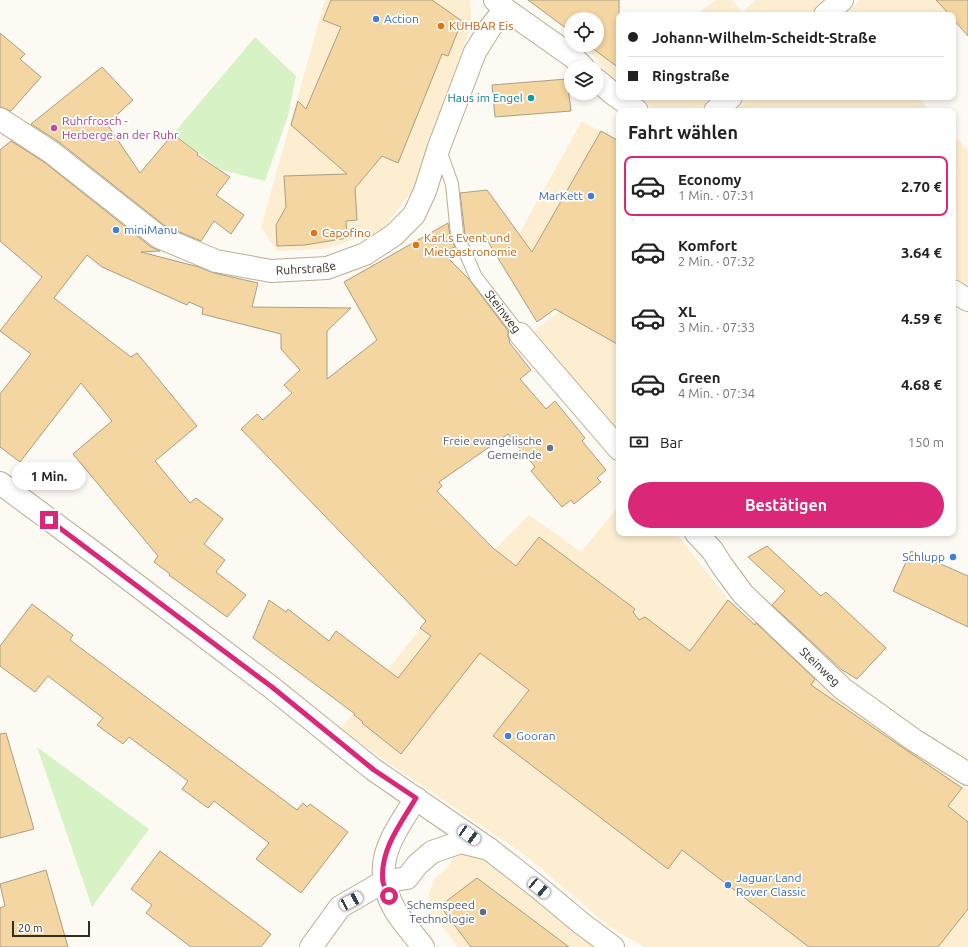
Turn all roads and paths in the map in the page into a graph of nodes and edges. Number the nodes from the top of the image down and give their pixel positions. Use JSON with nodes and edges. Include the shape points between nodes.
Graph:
{"nodes":[{"id":1,"x":500,"y":5,"type":"edge"},
{"id":2,"x":575,"y":60,"type":"edge"},
{"id":3,"x":604,"y":86,"type":"edge"},
{"id":4,"x":616,"y":96,"type":"edge"},
{"id":5,"x":622,"y":100,"type":"edge"},
{"id":6,"x":728,"y":100,"type":"edge"},
{"id":7,"x":633,"y":108,"type":"edge"},
{"id":8,"x":718,"y":108,"type":"edge"},
{"id":9,"x":0,"y":118,"type":"edge"},
{"id":10,"x":439,"y":147,"type":"junction"},
{"id":11,"x":956,"y":293,"type":"edge"},
{"id":12,"x":968,"y":300,"type":"edge"},
{"id":13,"x":520,"y":334,"type":"joint"},
{"id":14,"x":616,"y":446,"type":"edge"},
{"id":15,"x":0,"y":483,"type":"edge"},
{"id":16,"x":699,"y":536,"type":"edge"},
{"id":17,"x":968,"y":774,"type":"edge"},
{"id":18,"x":416,"y":798,"type":"junction"},
{"id":19,"x":489,"y":849,"type":"junction"},
{"id":20,"x":383,"y":882,"type":"junction"},
{"id":21,"x":312,"y":947,"type":"edge"},
{"id":22,"x":423,"y":947,"type":"edge"},
{"id":23,"x":613,"y":947,"type":"edge"}],
"edges":[{"from":1,"to":2,"type":"street"},
{"from":1,"to":10,"type":"street","name":"Ruhrstraße","via":[[475,52]]},
{"from":3,"to":4,"type":"street"},
{"from":5,"to":7,"type":"street"},
{"from":6,"to":8,"type":"street"},
{"from":9,"to":10,"type":"street","name":"Ruhrstraße","via":[[51,152],[159,237],[216,261],[271,271],[327,268],[365,254],[394,235],[414,215],[425,191]]},
{"from":10,"to":13,"type":"lane","name":"Steinweg","via":[[452,184],[457,234],[476,277]]},
{"from":11,"to":12,"type":"street"},
{"from":13,"to":14,"type":"street","name":"Steinweg"},
{"from":15,"to":18,"type":"street","via":[[272,687],[374,770]]},
{"from":16,"to":17,"type":"street","name":"Steinweg","via":[[743,594],[843,689],[914,740]]},
{"from":18,"to":19,"type":"street"},
{"from":18,"to":20,"type":"street","via":[[386,851]]},
{"from":19,"to":20,"type":"street","via":[[461,842],[432,852],[407,878]]},
{"from":19,"to":23,"type":"street"},
{"from":20,"to":21,"type":"street","via":[[340,907]]},
{"from":20,"to":22,"type":"street","via":[[395,910]]}]}
